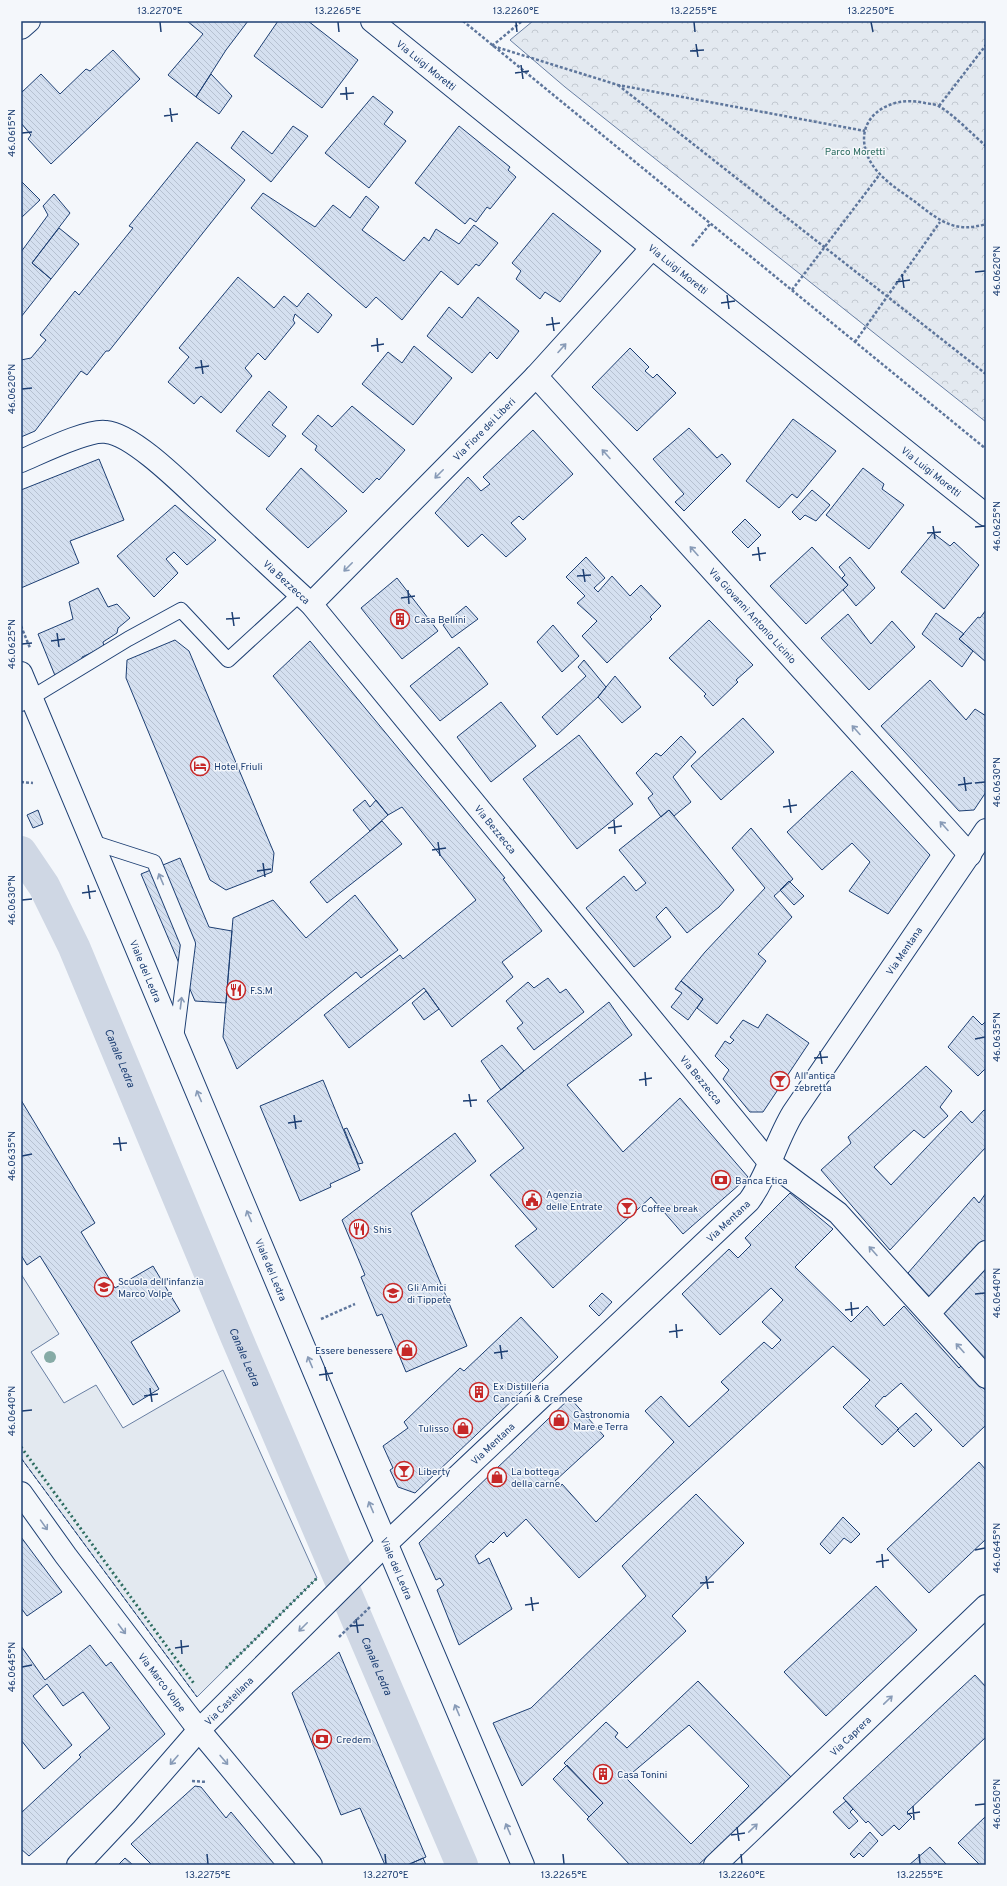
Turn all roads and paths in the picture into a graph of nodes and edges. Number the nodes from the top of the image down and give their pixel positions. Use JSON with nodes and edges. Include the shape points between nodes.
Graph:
{"nodes":[{"id":1,"x":29,"y":21,"type":"edge"},
{"id":2,"x":372,"y":21,"type":"edge"},
{"id":3,"x":462,"y":21,"type":"edge"},
{"id":4,"x":522,"y":21,"type":"edge"},
{"id":5,"x":21,"y":28,"type":"edge"},
{"id":6,"x":986,"y":45,"type":"edge"},
{"id":7,"x":492,"y":46,"type":"junction"},
{"id":8,"x":618,"y":85,"type":"junction"},
{"id":9,"x":939,"y":106,"type":"junction"},
{"id":10,"x":864,"y":131,"type":"junction"},
{"id":11,"x":986,"y":146,"type":"edge"},
{"id":12,"x":880,"y":174,"type":"junction"},
{"id":13,"x":940,"y":222,"type":"junction"},
{"id":14,"x":710,"y":224,"type":"junction"},
{"id":15,"x":986,"y":224,"type":"edge"},
{"id":16,"x":823,"y":247,"type":"junction"},
{"id":17,"x":652,"y":248,"type":"junction"},
{"id":18,"x":690,"y":248,"type":"dead end"},
{"id":19,"x":792,"y":290,"type":"junction"},
{"id":20,"x":887,"y":296,"type":"junction"},
{"id":21,"x":855,"y":342,"type":"junction"},
{"id":22,"x":986,"y":374,"type":"edge"},
{"id":23,"x":536,"y":376,"type":"junction"},
{"id":24,"x":986,"y":449,"type":"edge"},
{"id":25,"x":21,"y":461,"type":"edge"},
{"id":26,"x":986,"y":515,"type":"edge"},
{"id":27,"x":306,"y":599,"type":"junction"},
{"id":28,"x":21,"y":673,"type":"edge"},
{"id":29,"x":27,"y":702,"type":"edge"},
{"id":30,"x":21,"y":782,"type":"edge"},
{"id":31,"x":34,"y":783,"type":"dead end"},
{"id":32,"x":986,"y":830,"type":"edge"},
{"id":33,"x":92,"y":842,"type":"junction"},
{"id":34,"x":970,"y":855,"type":"junction"},
{"id":35,"x":176,"y":1042,"type":"junction"},
{"id":36,"x":769,"y":1162,"type":"junction"},
{"id":37,"x":986,"y":1252,"type":"edge"},
{"id":38,"x":355,"y":1304,"type":"dead end"},
{"id":39,"x":929,"y":1313,"type":"junction"},
{"id":40,"x":320,"y":1320,"type":"dead end"},
{"id":41,"x":986,"y":1377,"type":"edge"},
{"id":42,"x":21,"y":1493,"type":"edge"},
{"id":43,"x":386,"y":1543,"type":"junction"},
{"id":44,"x":371,"y":1606,"type":"dead end"},
{"id":45,"x":986,"y":1606,"type":"edge"},
{"id":46,"x":339,"y":1637,"type":"dead end"},
{"id":47,"x":199,"y":1730,"type":"junction"},
{"id":48,"x":78,"y":1865,"type":"edge"},
{"id":49,"x":311,"y":1865,"type":"edge"},
{"id":50,"x":524,"y":1865,"type":"edge"},
{"id":51,"x":715,"y":1865,"type":"edge"}],
"edges":[{"from":1,"to":5,"type":"street"},
{"from":2,"to":17,"type":"street","name":"Via Luigi Moretti"},
{"from":3,"to":7,"type":"path"},
{"from":4,"to":7,"type":"path"},
{"from":6,"to":9,"type":"path"},
{"from":7,"to":8,"type":"path"},
{"from":7,"to":14,"type":"path"},
{"from":8,"to":10,"type":"path"},
{"from":8,"to":16,"type":"path"},
{"from":9,"to":10,"type":"path","via":[[920,101],[890,104],[877,111]]},
{"from":9,"to":11,"type":"path"},
{"from":10,"to":12,"type":"path","via":[[869,159]]},
{"from":12,"to":13,"type":"path"},
{"from":12,"to":16,"type":"path"},
{"from":13,"to":15,"type":"path","via":[[958,228],[974,228]]},
{"from":13,"to":20,"type":"path"},
{"from":14,"to":18,"type":"path"},
{"from":14,"to":19,"type":"path"},
{"from":16,"to":19,"type":"path"},
{"from":16,"to":20,"type":"path"},
{"from":23,"to":17,"type":"street","name":"Via Fiore dei Liberi","one_way":true},
{"from":17,"to":26,"type":"street","name":"Via Luigi Moretti"},
{"from":19,"to":21,"type":"path"},
{"from":20,"to":21,"type":"path"},
{"from":20,"to":22,"type":"path"},
{"from":21,"to":24,"type":"path"},
{"from":23,"to":27,"type":"street","name":"Via Fiore dei Liberi","one_way":true},
{"from":34,"to":23,"type":"street","name":"Via Giovanni Antonio Licinio","one_way":true},
{"from":25,"to":27,"type":"street","name":"Via Bezzecca","via":[[90,434],[108,432],[118,435],[158,462]]},
{"from":27,"to":29,"type":"lane","via":[[228,660],[181,610],[128,639]]},
{"from":27,"to":36,"type":"street","name":"Via Bezzecca"},
{"from":28,"to":29,"type":"street","name":"Viale del Ledra"},
{"from":29,"to":33,"type":"street","name":"Viale del Ledra"},
{"from":30,"to":31,"type":"path"},
{"from":32,"to":34,"type":"street","name":"Via Mentana"},
{"from":33,"to":35,"type":"street","name":"Viale del Ledra"},
{"from":35,"to":33,"type":"lane","one_way":true,"via":[[188,944],[154,862]]},
{"from":34,"to":36,"type":"street","name":"Via Mentana","via":[[793,1113]]},
{"from":43,"to":35,"type":"street","name":"Viale del Ledra","one_way":true},
{"from":39,"to":36,"type":"street","name":"Via Bezzecca","one_way":true,"via":[[838,1213]]},
{"from":36,"to":43,"type":"street","name":"Via Mentana","via":[[749,1201]]},
{"from":37,"to":39,"type":"street"},
{"from":38,"to":40,"type":"path"},
{"from":41,"to":39,"type":"street","name":"Via Bezzecca","one_way":true},
{"from":42,"to":47,"type":"street","name":"Via Marco Volpe","one_way":true},
{"from":43,"to":47,"type":"street","name":"Via Castellana","one_way":true},
{"from":50,"to":43,"type":"street","name":"Viale del Ledra","one_way":true},
{"from":44,"to":46,"type":"path"},
{"from":51,"to":45,"type":"street","name":"Via Caprera","one_way":true},
{"from":47,"to":48,"type":"street","name":"Via Castellana","one_way":true},
{"from":47,"to":49,"type":"street","name":"Via Marco Volpe","one_way":true}]}
